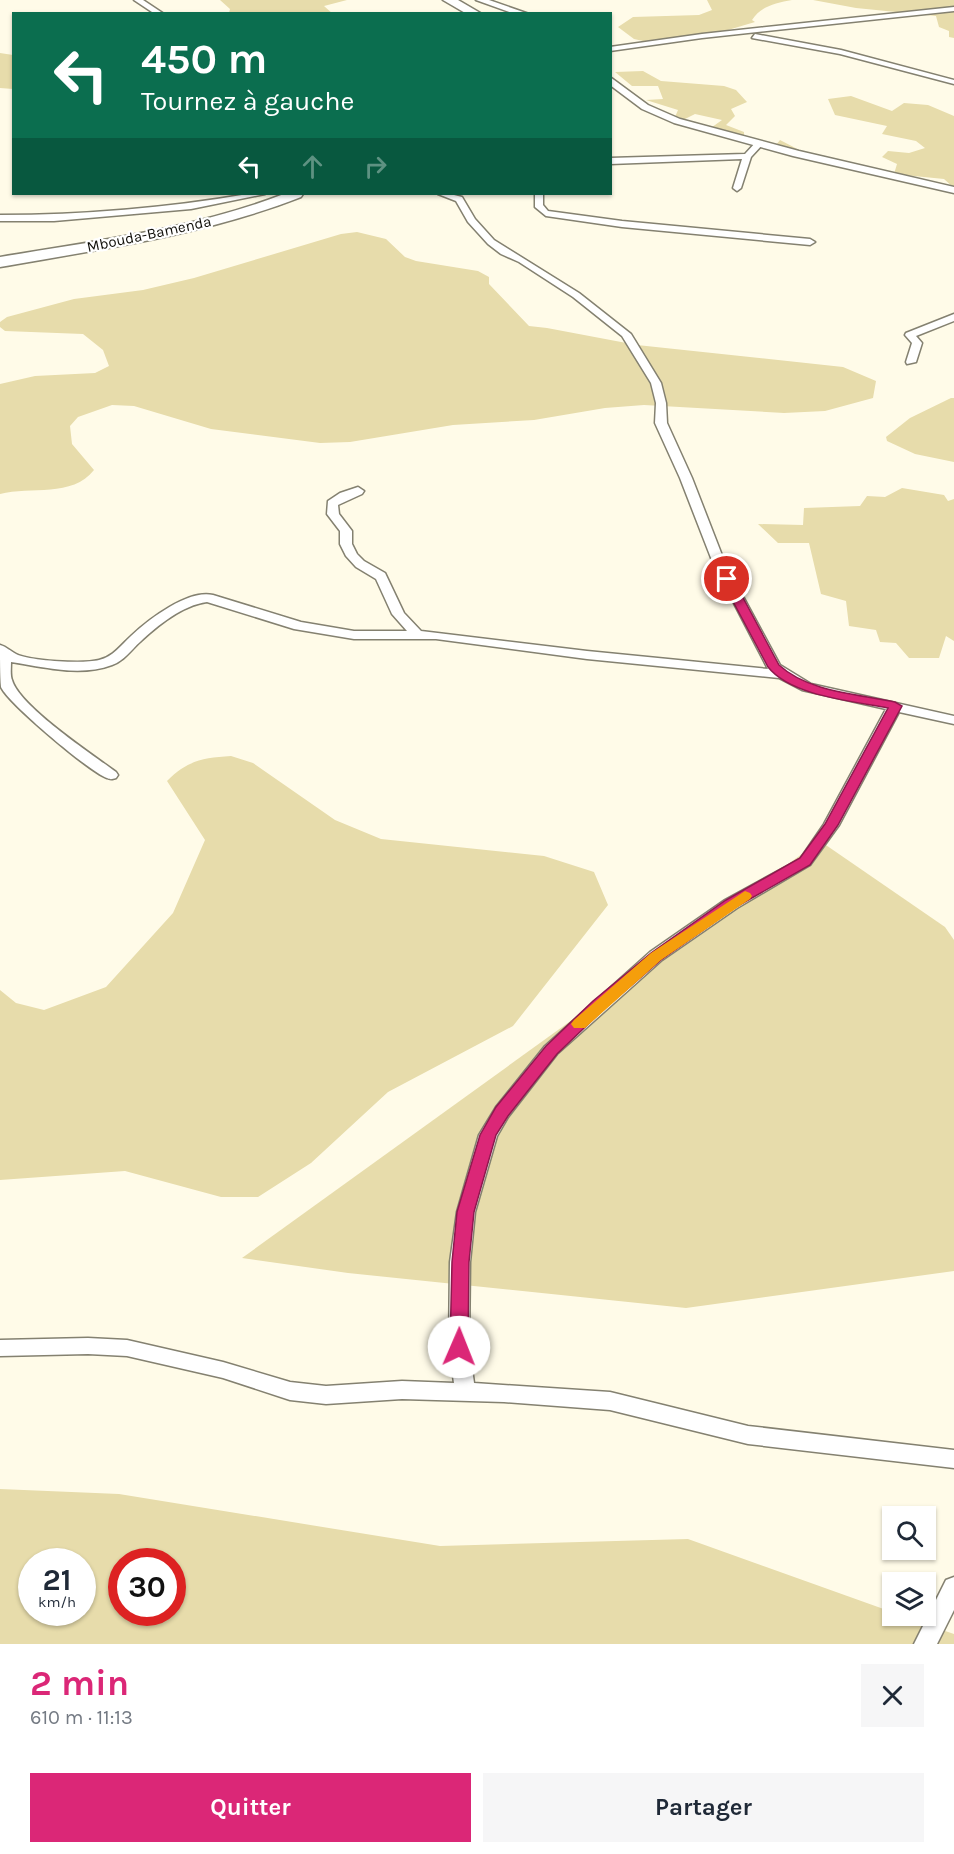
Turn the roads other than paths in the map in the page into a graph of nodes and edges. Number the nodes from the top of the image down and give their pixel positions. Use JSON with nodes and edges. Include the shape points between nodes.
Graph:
{"nodes":[{"id":1,"x":138,"y":0,"type":"edge"},
{"id":2,"x":449,"y":0,"type":"edge"},
{"id":3,"x":480,"y":0,"type":"edge"},
{"id":4,"x":954,"y":9,"type":"edge"},
{"id":5,"x":158,"y":12,"type":"edge"},
{"id":6,"x":473,"y":12,"type":"edge"},
{"id":7,"x":519,"y":12,"type":"edge"},
{"id":8,"x":732,"y":33,"type":"junction"},
{"id":9,"x":612,"y":49,"type":"edge"},
{"id":10,"x":612,"y":82,"type":"edge"},
{"id":11,"x":954,"y":82,"type":"edge"},
{"id":12,"x":759,"y":144,"type":"junction"},
{"id":13,"x":747,"y":156,"type":"junction"},
{"id":14,"x":612,"y":161,"type":"edge"},
{"id":15,"x":737,"y":188,"type":"dead end"},
{"id":16,"x":954,"y":190,"type":"edge"},
{"id":17,"x":255,"y":195,"type":"edge"},
{"id":18,"x":293,"y":195,"type":"edge"},
{"id":19,"x":445,"y":195,"type":"edge"},
{"id":20,"x":539,"y":195,"type":"edge"},
{"id":21,"x":0,"y":218,"type":"edge"},
{"id":22,"x":810,"y":242,"type":"dead end"},
{"id":23,"x":0,"y":262,"type":"edge"},
{"id":24,"x":954,"y":316,"type":"edge"},
{"id":25,"x":911,"y":362,"type":"dead end"},
{"id":26,"x":358,"y":491,"type":"dead end"},
{"id":27,"x":416,"y":633,"type":"junction"},
{"id":28,"x":2,"y":652,"type":"edge"},
{"id":29,"x":782,"y":675,"type":"junction"},
{"id":30,"x":895,"y":706,"type":"junction"},
{"id":31,"x":954,"y":720,"type":"edge"},
{"id":32,"x":111,"y":774,"type":"dead end"},
{"id":33,"x":0,"y":1348,"type":"edge"},
{"id":34,"x":465,"y":1392,"type":"junction"},
{"id":35,"x":954,"y":1459,"type":"edge"},
{"id":36,"x":954,"y":1587,"type":"edge"},
{"id":37,"x":925,"y":1644,"type":"edge"}],
"edges":[{"from":1,"to":5,"type":"street"},
{"from":2,"to":6,"type":"highway"},
{"from":3,"to":7,"type":"street"},
{"from":4,"to":8,"type":"street"},
{"from":8,"to":9,"type":"street"},
{"from":8,"to":11,"type":"street","via":[[841,52]]},
{"from":10,"to":12,"type":"street","via":[[666,118]]},
{"from":12,"to":13,"type":"street"},
{"from":12,"to":16,"type":"street"},
{"from":13,"to":14,"type":"street"},
{"from":13,"to":15,"type":"street"},
{"from":17,"to":21,"type":"street","via":[[191,206],[54,218]]},
{"from":18,"to":23,"type":"highway","name":"Mbouda-Bamenda","via":[[154,235]]},
{"from":19,"to":29,"type":"street","via":[[459,199],[471,220],[497,247],[576,295],[626,334],[656,383],[661,423],[719,563],[774,667]]},
{"from":20,"to":22,"type":"street","via":[[538,207],[546,213]]},
{"from":24,"to":25,"type":"street","via":[[910,335],[917,343]]},
{"from":26,"to":27,"type":"street","via":[[332,504],[333,514],[346,531],[346,544],[352,556],[381,576],[398,614]]},
{"from":27,"to":28,"type":"street","via":[[354,634],[299,626],[201,598],[152,625],[127,650],[107,662],[78,666],[12,658]]},
{"from":27,"to":29,"type":"street"},
{"from":28,"to":32,"type":"street","via":[[4,681],[10,690],[70,744]]},
{"from":29,"to":30,"type":"street","via":[[807,687]]},
{"from":30,"to":31,"type":"street"},
{"from":30,"to":34,"type":"street","via":[[831,825],[805,862],[731,903],[656,956],[551,1050],[502,1112],[488,1135],[466,1212],[460,1262],[459,1347]]},
{"from":33,"to":34,"type":"street","via":[[127,1348],[223,1370],[290,1391],[326,1395],[402,1390]]},
{"from":34,"to":35,"type":"street","via":[[610,1401],[748,1435]]},
{"from":36,"to":37,"type":"street"}]}
